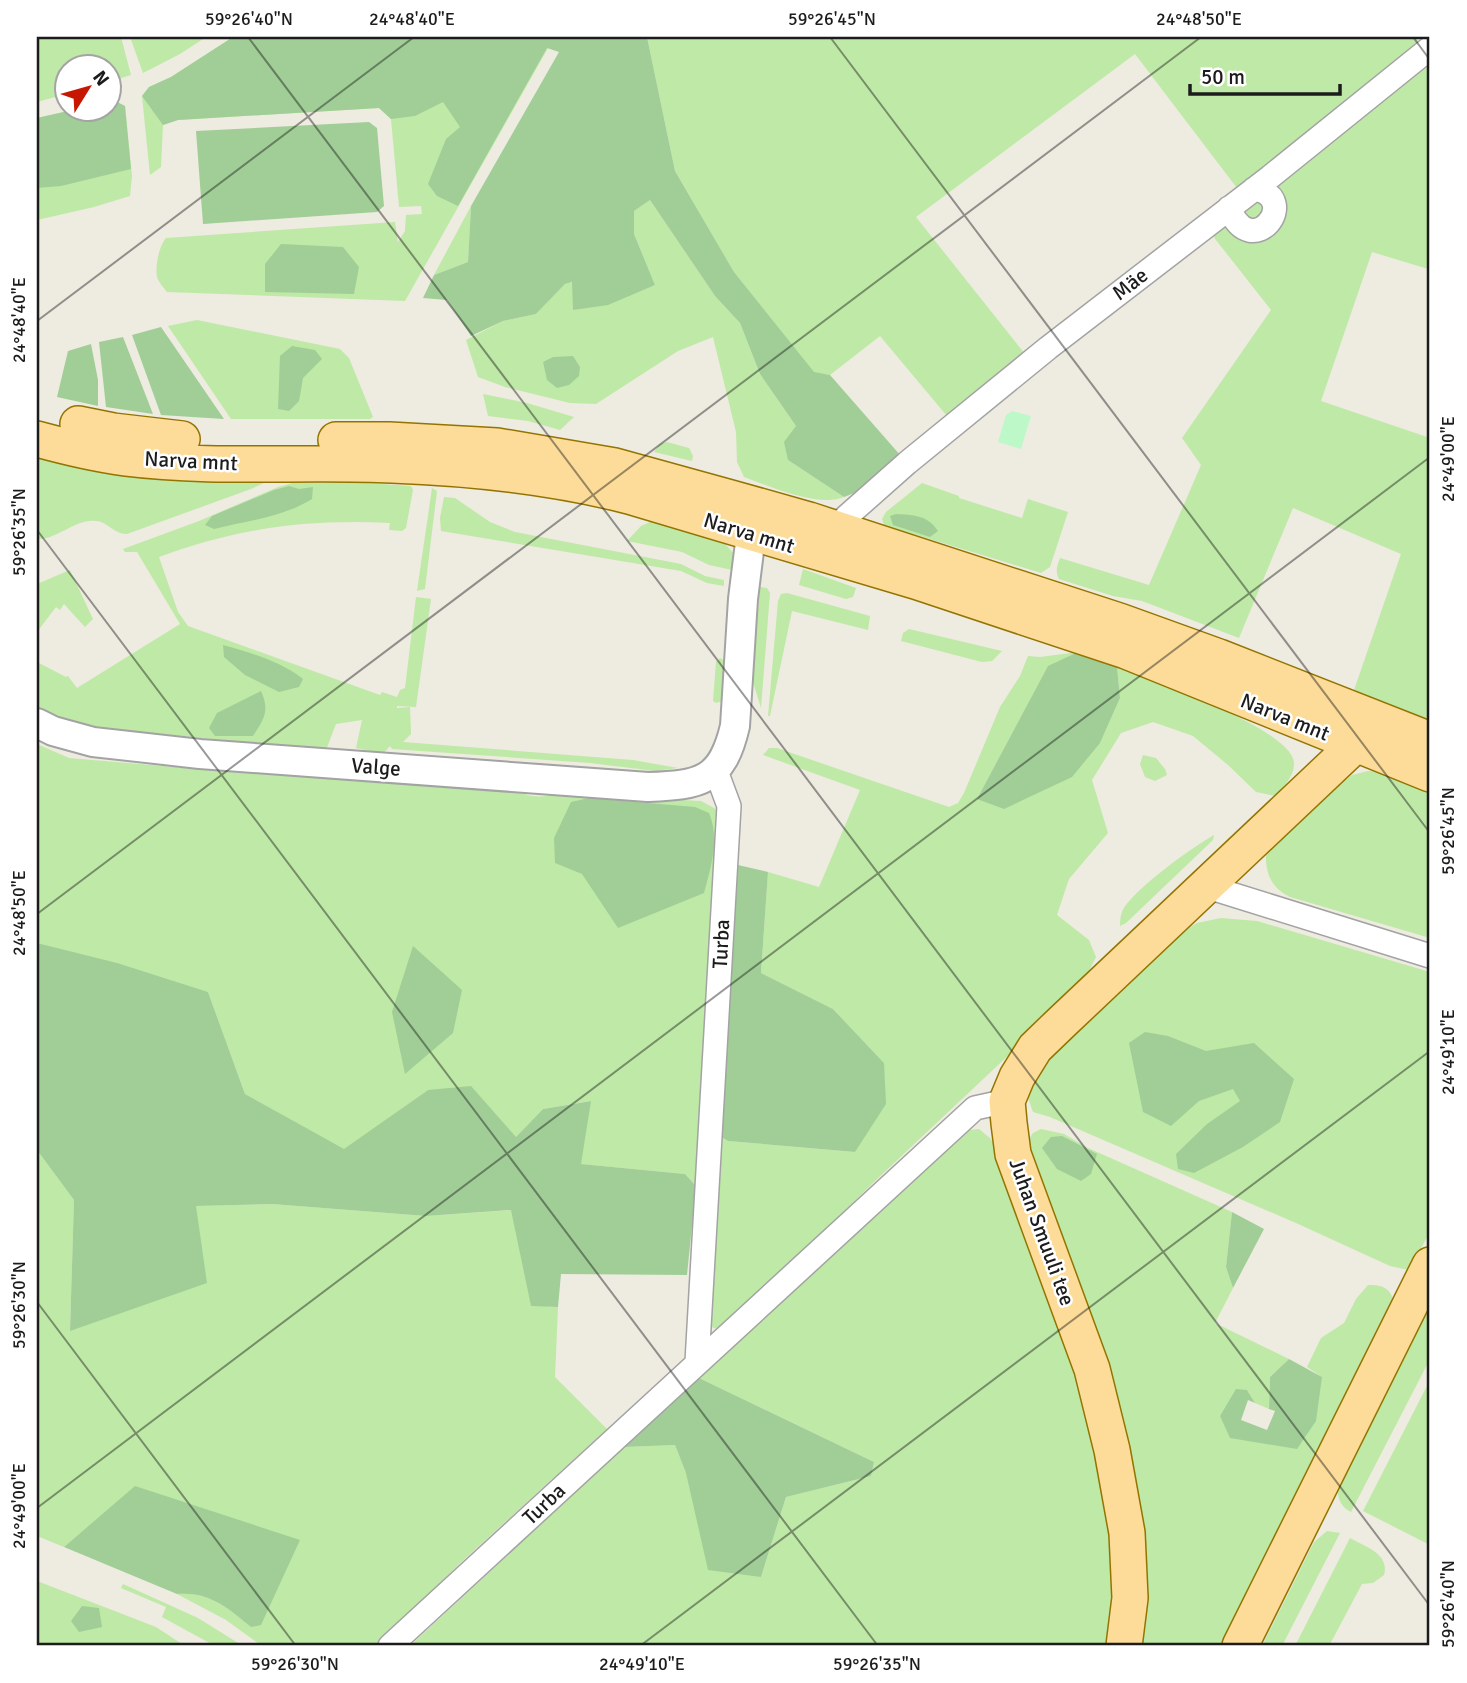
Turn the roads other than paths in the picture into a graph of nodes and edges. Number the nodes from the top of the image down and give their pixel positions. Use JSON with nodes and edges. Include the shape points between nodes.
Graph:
{"nodes":[{"id":1,"x":1430,"y":48,"type":"edge"},
{"id":2,"x":1254,"y":189,"type":"junction"},
{"id":3,"x":1229,"y":208,"type":"junction"},
{"id":4,"x":37,"y":416,"type":"edge"},
{"id":5,"x":37,"y":439,"type":"edge"},
{"id":6,"x":753,"y":519,"type":"junction"},
{"id":7,"x":838,"y":545,"type":"junction"},
{"id":8,"x":1225,"y":692,"type":"junction"},
{"id":9,"x":37,"y":723,"type":"edge"},
{"id":10,"x":1427,"y":739,"type":"edge"},
{"id":11,"x":1355,"y":745,"type":"junction"},
{"id":12,"x":716,"y":771,"type":"junction"},
{"id":13,"x":1430,"y":774,"type":"edge"},
{"id":14,"x":1295,"y":804,"type":"junction"},
{"id":15,"x":1205,"y":886,"type":"junction"},
{"id":16,"x":1430,"y":956,"type":"edge"},
{"id":17,"x":1007,"y":1101,"type":"junction"},
{"id":18,"x":1430,"y":1265,"type":"edge"},
{"id":19,"x":697,"y":1362,"type":"junction"},
{"id":20,"x":390,"y":1646,"type":"edge"},
{"id":21,"x":1124,"y":1646,"type":"edge"},
{"id":22,"x":1240,"y":1646,"type":"edge"}],
"edges":[{"from":1,"to":2,"type":"street","name":"Mäe"},
{"from":2,"to":3,"type":"street","name":"Mäe"},
{"from":2,"to":3,"type":"street","via":[[1272,200],[1274,214],[1269,225],[1254,230],[1243,227]]},
{"from":3,"to":7,"type":"street","name":"Mäe","via":[[907,463],[846,517]]},
{"from":4,"to":6,"type":"main road","name":"Narva mnt","via":[[169,438],[498,446],[615,466]]},
{"from":5,"to":6,"type":"main road","name":"Narva mnt","via":[[125,458],[509,473]]},
{"from":6,"to":7,"type":"main road","name":"Narva mnt"},
{"from":6,"to":12,"type":"street","via":[[735,726]]},
{"from":7,"to":8,"type":"main road","name":"Narva mnt","via":[[915,581],[1126,651]]},
{"from":7,"to":10,"type":"main road","name":"Narva mnt","via":[[1207,652]]},
{"from":8,"to":11,"type":"main road","name":"Narva mnt"},
{"from":8,"to":14,"type":"main road","via":[[1283,727],[1302,748],[1307,768]]},
{"from":9,"to":12,"type":"street","name":"Valge","via":[[93,742],[200,754],[648,787],[685,786]]},
{"from":10,"to":11,"type":"main road","via":[[1395,734]]},
{"from":11,"to":13,"type":"main road","name":"Narva mnt"},
{"from":11,"to":14,"type":"main road"},
{"from":12,"to":19,"type":"street","name":"Turba","via":[[729,806]]},
{"from":14,"to":15,"type":"main road"},
{"from":15,"to":16,"type":"street"},
{"from":15,"to":17,"type":"main road","via":[[1035,1048]]},
{"from":17,"to":19,"type":"street","name":"Turba","via":[[975,1108]]},
{"from":17,"to":21,"type":"main road","name":"Juhan Smuuli tee","via":[[1013,1154],[1092,1368],[1112,1450],[1127,1532],[1130,1598]]},
{"from":18,"to":22,"type":"main road"},
{"from":19,"to":20,"type":"street","name":"Turba"}]}
